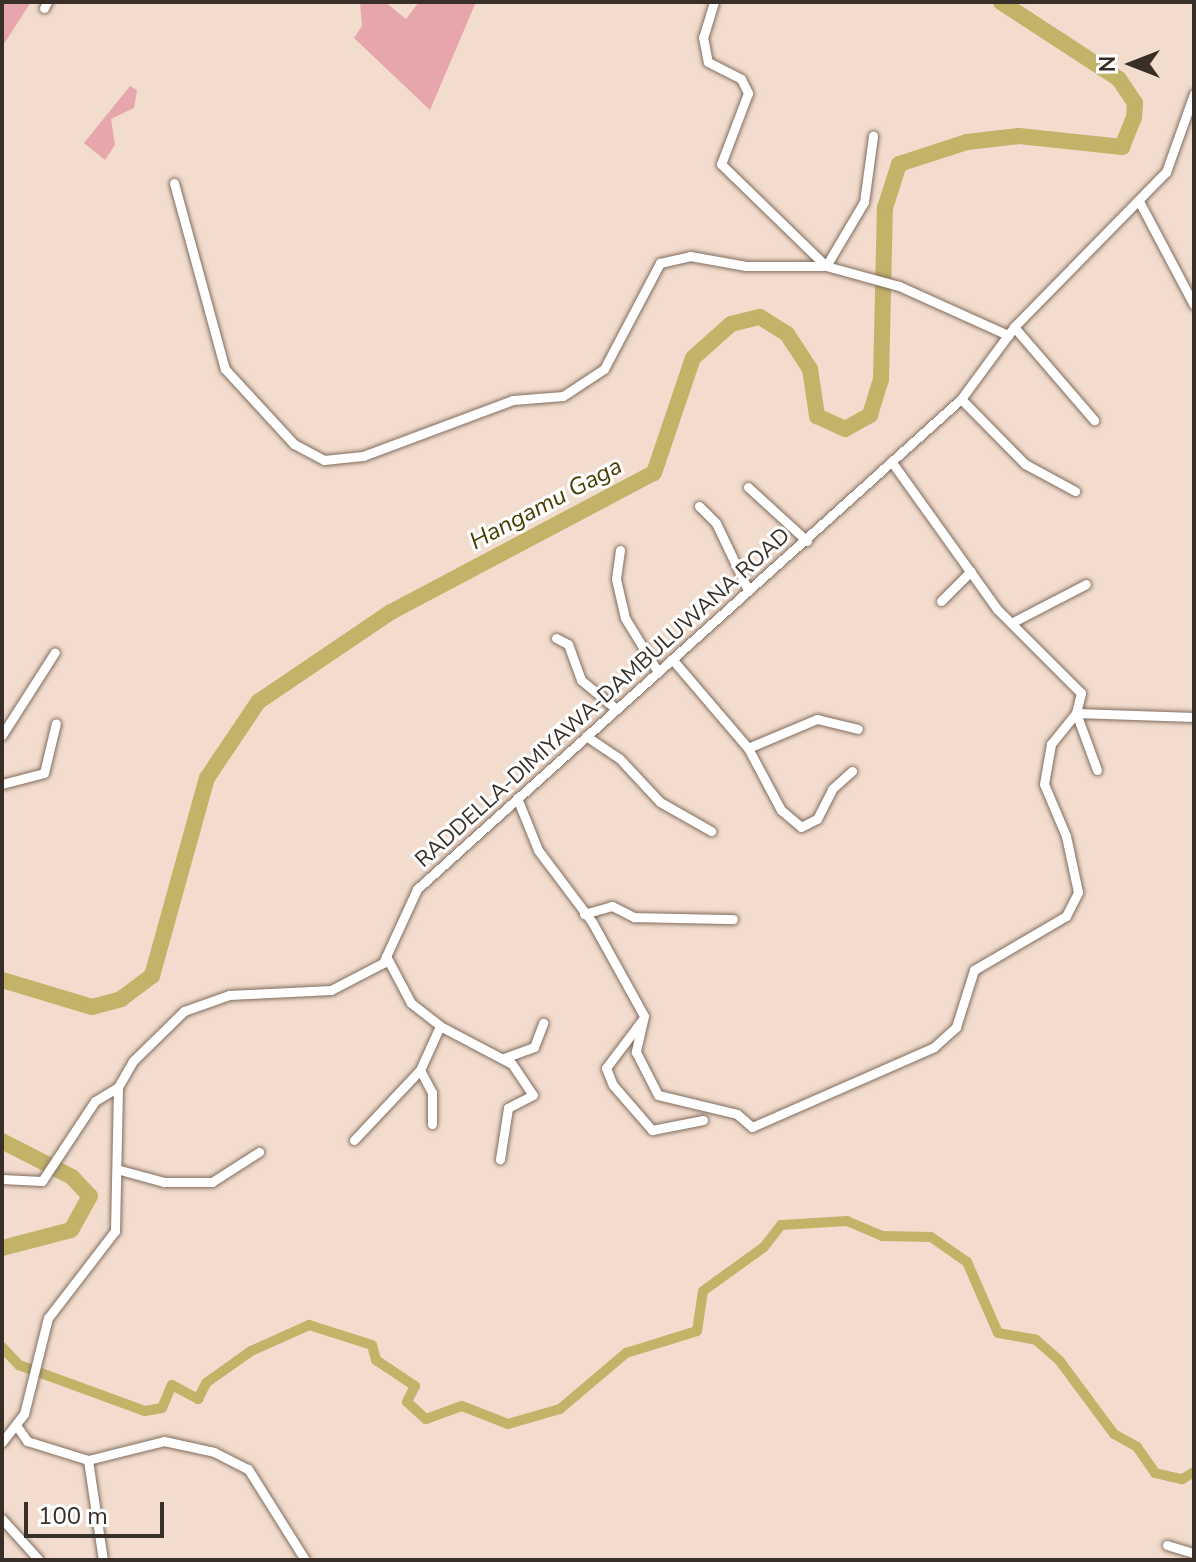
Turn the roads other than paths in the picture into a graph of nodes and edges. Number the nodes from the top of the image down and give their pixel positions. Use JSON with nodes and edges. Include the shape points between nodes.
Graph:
{"nodes":[{"id":1,"x":714,"y":2,"type":"edge"},
{"id":2,"x":1194,"y":94,"type":"edge"},
{"id":3,"x":873,"y":136,"type":"dead end"},
{"id":4,"x":174,"y":183,"type":"dead end"},
{"id":5,"x":1140,"y":203,"type":"junction"},
{"id":6,"x":826,"y":266,"type":"junction"},
{"id":7,"x":1194,"y":305,"type":"edge"},
{"id":8,"x":1011,"y":331,"type":"junction"},
{"id":9,"x":961,"y":399,"type":"junction"},
{"id":10,"x":1094,"y":420,"type":"dead end"},
{"id":11,"x":893,"y":464,"type":"junction"},
{"id":12,"x":748,"y":487,"type":"dead end"},
{"id":13,"x":1075,"y":491,"type":"dead end"},
{"id":14,"x":699,"y":506,"type":"dead end"},
{"id":15,"x":807,"y":541,"type":"junction"},
{"id":16,"x":620,"y":550,"type":"dead end"},
{"id":17,"x":971,"y":571,"type":"junction"},
{"id":18,"x":1086,"y":584,"type":"dead end"},
{"id":19,"x":748,"y":590,"type":"junction"},
{"id":20,"x":941,"y":601,"type":"dead end"},
{"id":21,"x":1013,"y":622,"type":"junction"},
{"id":22,"x":556,"y":638,"type":"dead end"},
{"id":23,"x":55,"y":652,"type":"dead end"},
{"id":24,"x":672,"y":659,"type":"junction"},
{"id":25,"x":658,"y":672,"type":"junction"},
{"id":26,"x":615,"y":708,"type":"junction"},
{"id":27,"x":1076,"y":713,"type":"junction"},
{"id":28,"x":1194,"y":717,"type":"edge"},
{"id":29,"x":56,"y":723,"type":"dead end"},
{"id":30,"x":858,"y":729,"type":"dead end"},
{"id":31,"x":2,"y":735,"type":"edge"},
{"id":32,"x":586,"y":736,"type":"junction"},
{"id":33,"x":748,"y":748,"type":"junction"},
{"id":34,"x":1097,"y":770,"type":"dead end"},
{"id":35,"x":852,"y":771,"type":"dead end"},
{"id":36,"x":2,"y":784,"type":"edge"},
{"id":37,"x":517,"y":798,"type":"junction"},
{"id":38,"x":711,"y":831,"type":"dead end"},
{"id":39,"x":584,"y":914,"type":"junction"},
{"id":40,"x":733,"y":919,"type":"dead end"},
{"id":41,"x":386,"y":956,"type":"junction"},
{"id":42,"x":644,"y":1016,"type":"junction"},
{"id":43,"x":543,"y":1023,"type":"dead end"},
{"id":44,"x":440,"y":1026,"type":"junction"},
{"id":45,"x":504,"y":1058,"type":"junction"},
{"id":46,"x":420,"y":1070,"type":"junction"},
{"id":47,"x":118,"y":1087,"type":"junction"},
{"id":48,"x":703,"y":1120,"type":"dead end"},
{"id":49,"x":432,"y":1124,"type":"dead end"},
{"id":50,"x":354,"y":1140,"type":"dead end"},
{"id":51,"x":259,"y":1152,"type":"dead end"},
{"id":52,"x":500,"y":1159,"type":"dead end"},
{"id":53,"x":120,"y":1170,"type":"junction"},
{"id":54,"x":2,"y":1179,"type":"edge"},
{"id":55,"x":16,"y":1425,"type":"junction"},
{"id":56,"x":2,"y":1442,"type":"edge"},
{"id":57,"x":88,"y":1460,"type":"junction"},
{"id":58,"x":2,"y":1519,"type":"edge"},
{"id":59,"x":1167,"y":1545,"type":"dead end"},
{"id":60,"x":1194,"y":1553,"type":"edge"},
{"id":61,"x":39,"y":1560,"type":"edge"},
{"id":62,"x":103,"y":1560,"type":"edge"},
{"id":63,"x":305,"y":1560,"type":"edge"}],
"edges":[{"from":1,"to":6,"type":"street","via":[[703,37],[708,62],[741,79],[748,93],[721,164]]},
{"from":2,"to":5,"type":"street","name":"RADDELLA-DIMIYAWA-DAMBULUWANA ROAD","via":[[1166,172]]},
{"from":3,"to":6,"type":"street","via":[[864,202]]},
{"from":4,"to":6,"type":"street","via":[[225,369],[294,444],[324,460],[363,456],[513,400],[563,396],[604,369],[660,263],[690,256],[746,266]]},
{"from":5,"to":7,"type":"street"},
{"from":5,"to":8,"type":"street","name":"RADDELLA-DIMIYAWA-DAMBULUWANA ROAD"},
{"from":6,"to":8,"type":"street","via":[[852,278],[899,286]]},
{"from":8,"to":9,"type":"street","name":"RADDELLA-DIMIYAWA-DAMBULUWANA ROAD"},
{"from":8,"to":10,"type":"street"},
{"from":9,"to":11,"type":"street","name":"RADDELLA-DIMIYAWA-DAMBULUWANA ROAD"},
{"from":9,"to":13,"type":"street","via":[[1025,464]]},
{"from":11,"to":15,"type":"street","name":"RADDELLA-DIMIYAWA-DAMBULUWANA ROAD"},
{"from":11,"to":17,"type":"street"},
{"from":12,"to":15,"type":"street"},
{"from":14,"to":19,"type":"street","via":[[716,523]]},
{"from":15,"to":19,"type":"street","name":"RADDELLA-DIMIYAWA-DAMBULUWANA ROAD"},
{"from":16,"to":25,"type":"street","via":[[616,579],[625,618]]},
{"from":17,"to":20,"type":"street"},
{"from":17,"to":21,"type":"street"},
{"from":18,"to":21,"type":"street"},
{"from":19,"to":24,"type":"street","name":"RADDELLA-DIMIYAWA-DAMBULUWANA ROAD"},
{"from":21,"to":27,"type":"street","via":[[1081,693]]},
{"from":22,"to":26,"type":"street","via":[[568,644],[581,680]]},
{"from":23,"to":31,"type":"street"},
{"from":24,"to":25,"type":"street","name":"RADDELLA-DIMIYAWA-DAMBULUWANA ROAD"},
{"from":24,"to":33,"type":"street"},
{"from":25,"to":26,"type":"street","name":"RADDELLA-DIMIYAWA-DAMBULUWANA ROAD"},
{"from":26,"to":32,"type":"street","name":"RADDELLA-DIMIYAWA-DAMBULUWANA ROAD"},
{"from":27,"to":28,"type":"street"},
{"from":27,"to":34,"type":"street"},
{"from":27,"to":42,"type":"street","via":[[1051,744],[1044,784],[1066,836],[1078,892],[1066,916],[974,970],[956,1027],[934,1047],[752,1127],[737,1114],[658,1095],[636,1052]]},
{"from":29,"to":36,"type":"street","via":[[44,773]]},
{"from":30,"to":33,"type":"street","via":[[817,719]]},
{"from":32,"to":37,"type":"street","name":"RADDELLA-DIMIYAWA-DAMBULUWANA ROAD"},
{"from":32,"to":38,"type":"street","via":[[619,758],[660,802]]},
{"from":33,"to":35,"type":"street","via":[[781,810],[801,827],[817,819],[832,789]]},
{"from":37,"to":39,"type":"street","via":[[538,850]]},
{"from":37,"to":41,"type":"street","name":"RADDELLA-DIMIYAWA-DAMBULUWANA ROAD","via":[[417,889]]},
{"from":39,"to":40,"type":"street","via":[[612,906],[634,917]]},
{"from":39,"to":42,"type":"street"},
{"from":41,"to":44,"type":"street","via":[[411,1003]]},
{"from":41,"to":47,"type":"street","name":"RADDELLA-DIMIYAWA-DAMBULUWANA ROAD","via":[[364,977],[331,990],[229,995],[184,1011]]},
{"from":42,"to":48,"type":"street","via":[[606,1068],[613,1085],[652,1130]]},
{"from":43,"to":45,"type":"street","via":[[534,1047]]},
{"from":44,"to":45,"type":"street"},
{"from":44,"to":46,"type":"street"},
{"from":45,"to":52,"type":"street","via":[[533,1095],[508,1108]]},
{"from":46,"to":49,"type":"street","via":[[432,1093]]},
{"from":46,"to":50,"type":"street"},
{"from":47,"to":53,"type":"street"},
{"from":47,"to":54,"type":"street","name":"RADDELLA-DIMIYAWA-DAMBULUWANA ROAD","via":[[90,1108],[42,1181]]},
{"from":51,"to":53,"type":"street","via":[[212,1182],[164,1182]]},
{"from":53,"to":55,"type":"street","via":[[115,1231],[48,1318],[34,1358],[33,1385]]},
{"from":55,"to":56,"type":"street"},
{"from":55,"to":57,"type":"street","via":[[27,1441]]},
{"from":57,"to":62,"type":"street"},
{"from":57,"to":63,"type":"street","via":[[164,1441],[214,1452],[248,1469]]},
{"from":58,"to":61,"type":"street"},
{"from":59,"to":60,"type":"street"}]}
